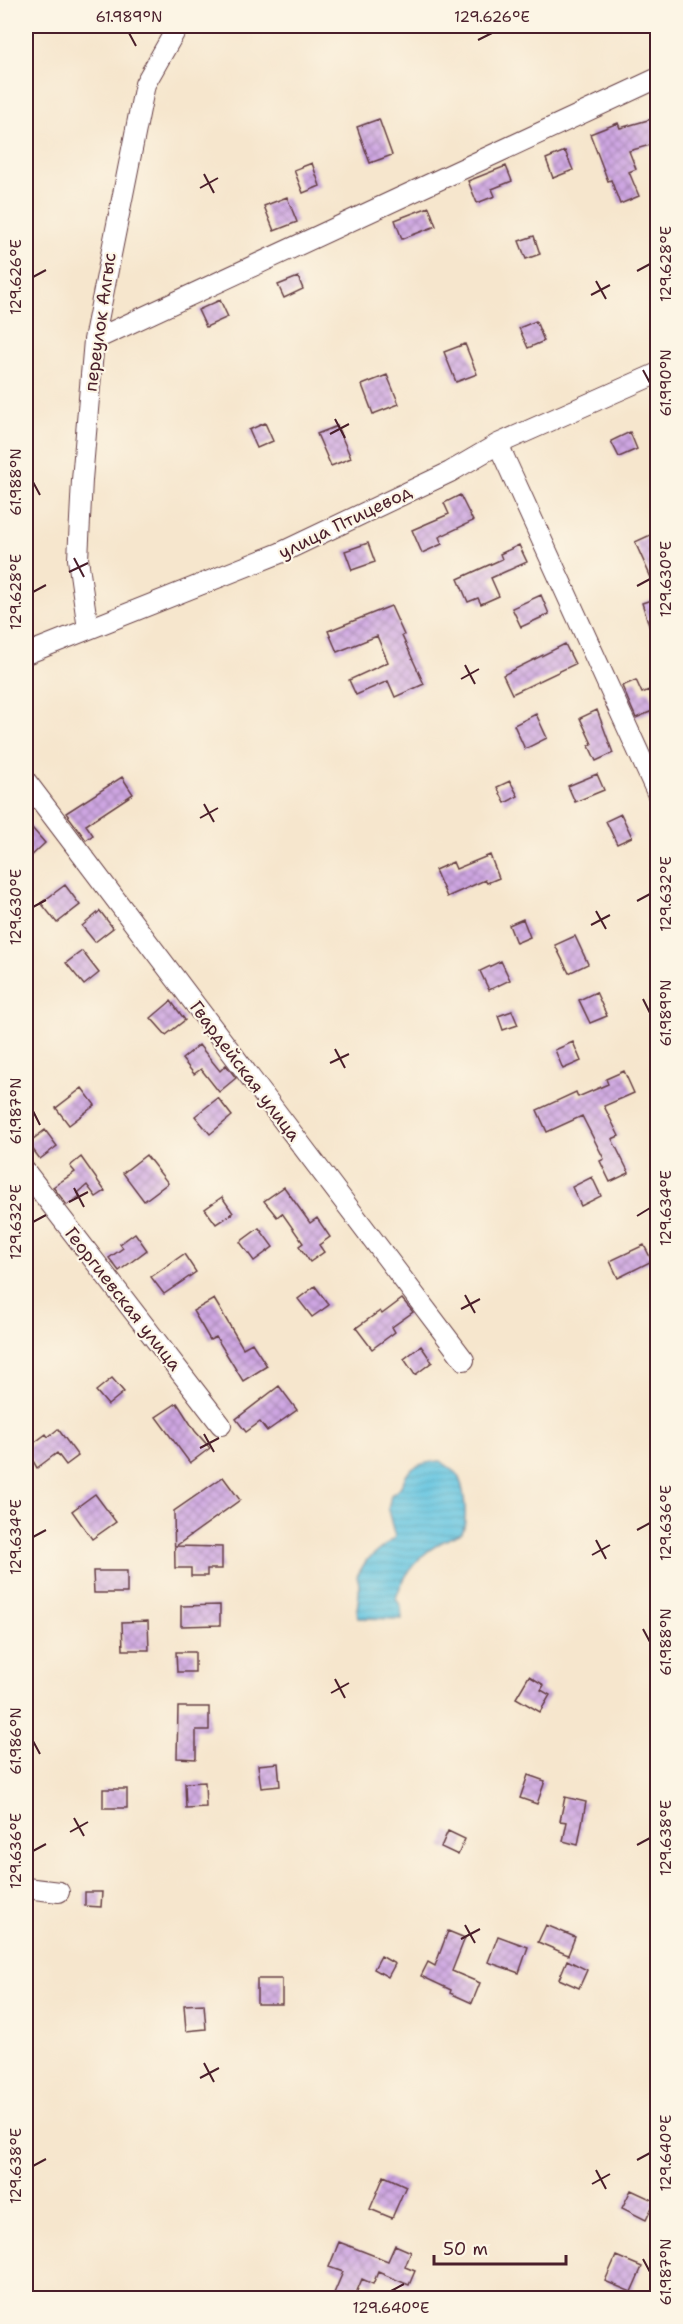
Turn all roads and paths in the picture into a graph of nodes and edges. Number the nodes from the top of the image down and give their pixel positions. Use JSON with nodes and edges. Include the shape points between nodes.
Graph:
{"nodes":[{"id":1,"x":178,"y":26,"type":"edge"},
{"id":2,"x":657,"y":78,"type":"edge"},
{"id":3,"x":94,"y":340,"type":"junction"},
{"id":4,"x":657,"y":373,"type":"edge"},
{"id":5,"x":498,"y":444,"type":"junction"},
{"id":6,"x":88,"y":629,"type":"junction"},
{"id":7,"x":26,"y":654,"type":"edge"},
{"id":8,"x":26,"y":781,"type":"edge"},
{"id":9,"x":657,"y":795,"type":"edge"},
{"id":10,"x":26,"y":1172,"type":"edge"},
{"id":11,"x":464,"y":1360,"type":"dead end"},
{"id":12,"x":221,"y":1425,"type":"dead end"},
{"id":13,"x":26,"y":1888,"type":"edge"},
{"id":14,"x":58,"y":1892,"type":"dead end"}],
"edges":[{"from":1,"to":3,"type":"street","name":"переулок Алгыс","via":[[145,84]]},
{"from":2,"to":3,"type":"street"},
{"from":3,"to":6,"type":"street","name":"переулок Алгыс","via":[[78,559]]},
{"from":4,"to":5,"type":"street","name":"улица Птицевод"},
{"from":5,"to":6,"type":"street","name":"улица Птицевод","via":[[450,472],[280,554]]},
{"from":5,"to":9,"type":"street"},
{"from":6,"to":7,"type":"street","name":"улица Птицевод"},
{"from":8,"to":11,"type":"street","name":"Гвардейская улица"},
{"from":10,"to":12,"type":"street","name":"Георгиевская улица"},
{"from":13,"to":14,"type":"street"}]}
